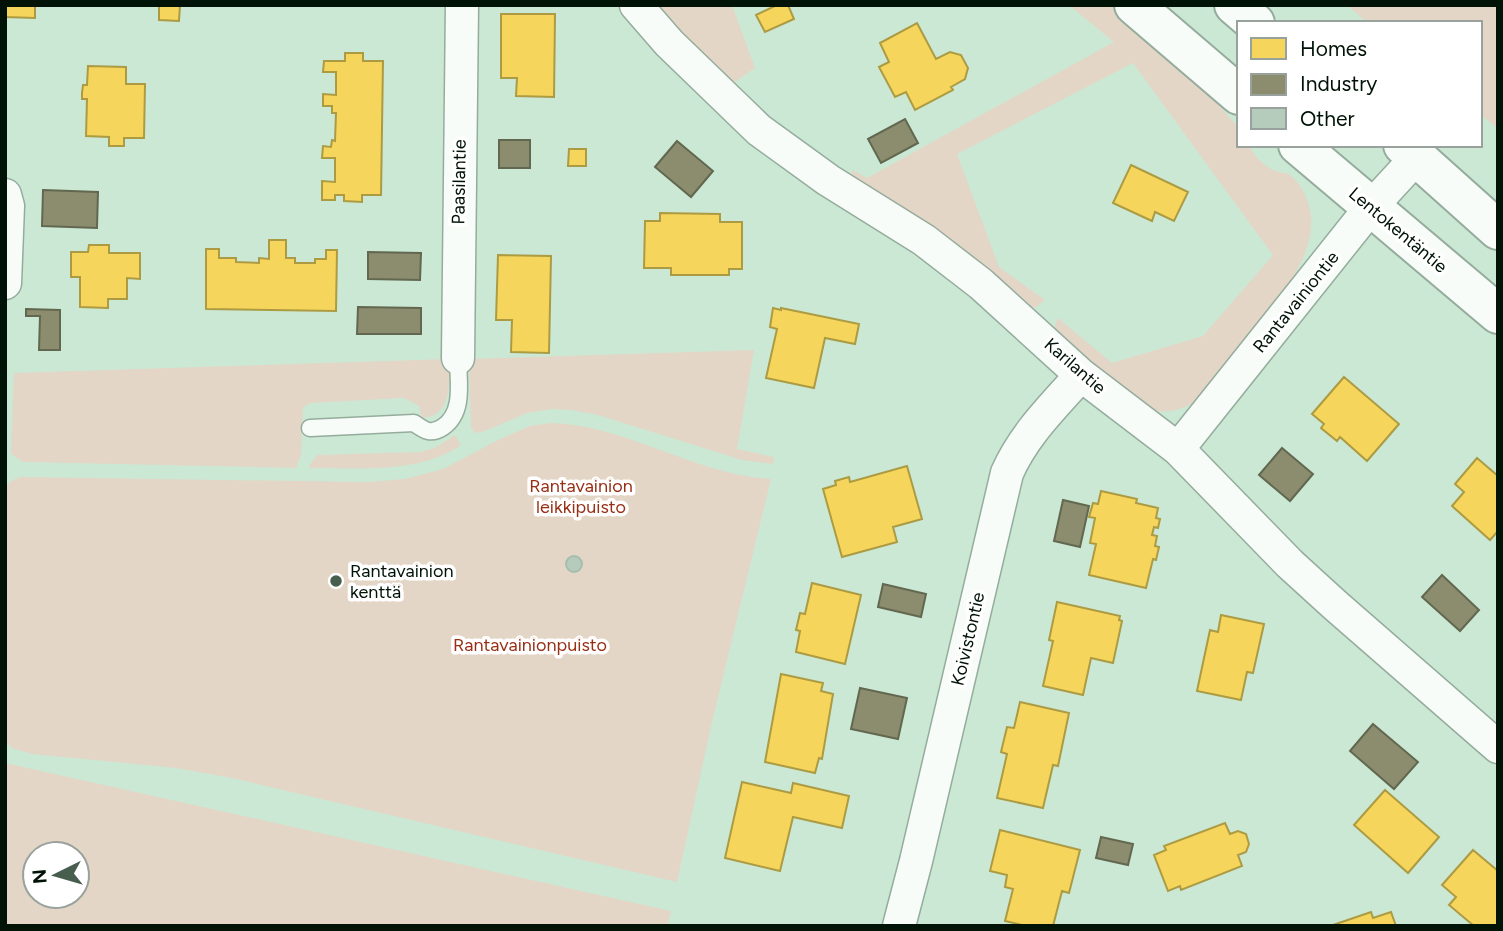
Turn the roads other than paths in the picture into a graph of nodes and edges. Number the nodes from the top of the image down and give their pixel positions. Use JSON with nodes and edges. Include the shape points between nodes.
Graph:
{"nodes":[{"id":1,"x":462,"y":5,"type":"edge"},
{"id":2,"x":636,"y":5,"type":"edge"},
{"id":3,"x":1134,"y":5,"type":"edge"},
{"id":4,"x":1234,"y":5,"type":"edge"},
{"id":5,"x":1253,"y":21,"type":"edge"},
{"id":6,"x":1237,"y":93,"type":"edge"},
{"id":7,"x":1300,"y":147,"type":"edge"},
{"id":8,"x":1410,"y":151,"type":"edge"},
{"id":9,"x":5,"y":195,"type":"edge"},
{"id":10,"x":1371,"y":207,"type":"junction"},
{"id":11,"x":1498,"y":230,"type":"edge"},
{"id":12,"x":5,"y":284,"type":"edge"},
{"id":13,"x":1498,"y":314,"type":"edge"},
{"id":14,"x":458,"y":358,"type":"joint"},
{"id":15,"x":1081,"y":375,"type":"junction"},
{"id":16,"x":310,"y":428,"type":"dead end"},
{"id":17,"x":1178,"y":449,"type":"junction"},
{"id":18,"x":1498,"y":747,"type":"edge"},
{"id":19,"x":899,"y":926,"type":"edge"}],
"edges":[{"from":1,"to":14,"type":"street","name":"Paasilantie"},
{"from":2,"to":15,"type":"street","name":"Karilantie","via":[[759,130],[934,247]]},
{"from":3,"to":6,"type":"main road"},
{"from":4,"to":5,"type":"main road"},
{"from":7,"to":10,"type":"main road","name":"Lentokentäntie"},
{"from":8,"to":10,"type":"street","name":"Rantavainiontie"},
{"from":8,"to":11,"type":"main road"},
{"from":9,"to":12,"type":"street"},
{"from":10,"to":13,"type":"main road","name":"Lentokentäntie"},
{"from":10,"to":17,"type":"street","name":"Rantavainiontie"},
{"from":14,"to":16,"type":"lane","via":[[458,402],[442,428],[424,432],[414,423]]},
{"from":15,"to":17,"type":"street","name":"Karilantie"},
{"from":15,"to":19,"type":"street","name":"Koivistontie","via":[[1036,424],[1007,473]]},
{"from":17,"to":18,"type":"street","name":"Karilantie","via":[[1326,597]]}]}
